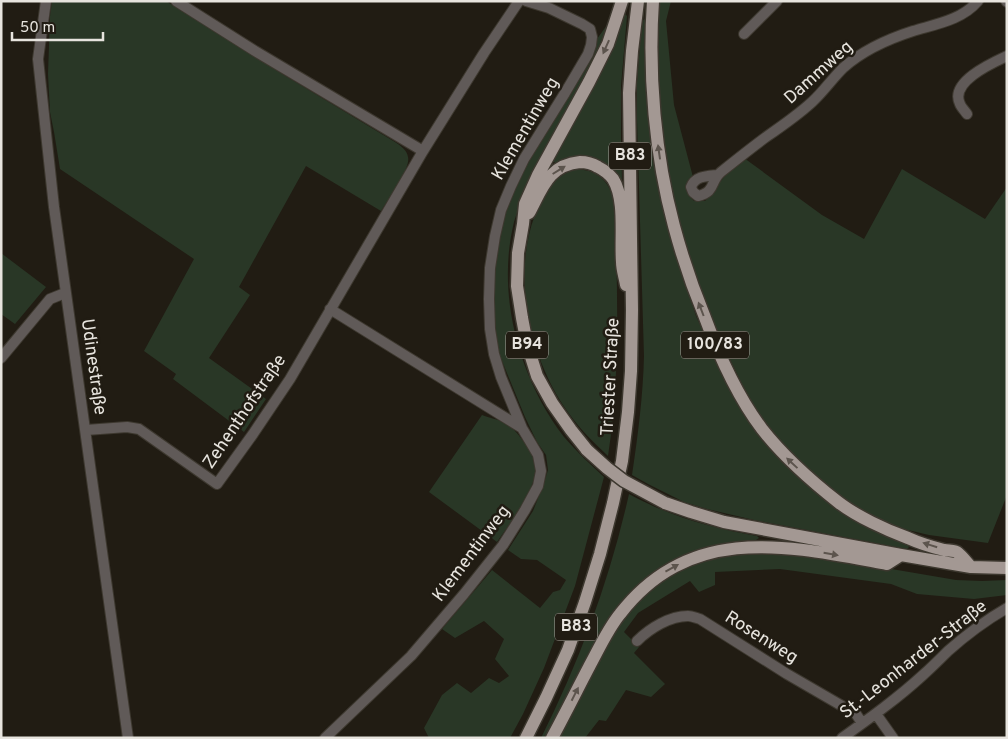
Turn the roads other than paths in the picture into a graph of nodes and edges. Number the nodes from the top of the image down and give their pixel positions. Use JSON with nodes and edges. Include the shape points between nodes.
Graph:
{"nodes":[{"id":1,"x":46,"y":1,"type":"edge"},
{"id":2,"x":176,"y":1,"type":"edge"},
{"id":3,"x":519,"y":1,"type":"edge"},
{"id":4,"x":526,"y":1,"type":"edge"},
{"id":5,"x":622,"y":1,"type":"edge"},
{"id":6,"x":638,"y":1,"type":"edge"},
{"id":7,"x":653,"y":1,"type":"edge"},
{"id":8,"x":777,"y":1,"type":"edge"},
{"id":9,"x":978,"y":1,"type":"edge"},
{"id":10,"x":744,"y":34,"type":"dead end"},
{"id":11,"x":1007,"y":56,"type":"edge"},
{"id":12,"x":967,"y":114,"type":"dead end"},
{"id":13,"x":423,"y":151,"type":"junction"},
{"id":14,"x":717,"y":175,"type":"dead end"},
{"id":15,"x":523,"y":224,"type":"junction"},
{"id":16,"x":65,"y":293,"type":"junction"},
{"id":17,"x":330,"y":309,"type":"junction"},
{"id":18,"x":632,"y":310,"type":"junction"},
{"id":19,"x":1,"y":358,"type":"edge"},
{"id":20,"x":522,"y":428,"type":"junction"},
{"id":21,"x":86,"y":430,"type":"junction"},
{"id":22,"x":901,"y":555,"type":"junction"},
{"id":23,"x":971,"y":567,"type":"junction"},
{"id":24,"x":1007,"y":568,"type":"edge"},
{"id":25,"x":1007,"y":608,"type":"edge"},
{"id":26,"x":637,"y":641,"type":"dead end"},
{"id":27,"x":876,"y":714,"type":"junction"},
{"id":28,"x":862,"y":723,"type":"junction"},
{"id":29,"x":128,"y":738,"type":"edge"},
{"id":30,"x":325,"y":738,"type":"edge"},
{"id":31,"x":526,"y":738,"type":"edge"},
{"id":32,"x":552,"y":738,"type":"edge"},
{"id":33,"x":842,"y":738,"type":"edge"},
{"id":34,"x":894,"y":738,"type":"edge"}],
"edges":[{"from":1,"to":16,"type":"street","name":"Udinestraße","via":[[38,59]]},
{"from":2,"to":13,"type":"street"},
{"from":3,"to":13,"type":"street","name":"Zehenthofstraße"},
{"from":4,"to":20,"type":"street","name":"Klementinweg","via":[[582,24],[590,29],[592,37],[588,54],[524,159],[501,210],[495,236],[490,268],[490,329],[501,377]]},
{"from":5,"to":15,"type":"main road","one_way":true,"via":[[608,44],[524,204]]},
{"from":6,"to":18,"type":"main road","name":"Triester Straße","number":"B83","via":[[629,93]]},
{"from":23,"to":7,"type":"main road","number":"100/83","one_way":true,"via":[[957,552],[909,539],[841,504],[781,452],[738,392],[690,281],[673,224],[654,118],[651,66]]},
{"from":8,"to":10,"type":"street"},
{"from":9,"to":14,"type":"street","name":"Dammweg","via":[[947,22],[885,41],[863,53],[843,68],[797,115]]},
{"from":11,"to":12,"type":"street","via":[[984,67],[964,83],[959,91],[959,103]]},
{"from":13,"to":17,"type":"street","name":"Zehenthofstraße"},
{"from":15,"to":18,"type":"main road","one_way":true,"via":[[545,182],[555,172],[569,164],[583,162],[605,171],[617,188],[621,210],[622,264]]},
{"from":15,"to":22,"type":"main road","number":"B94","bridge":true,"via":[[517,286],[527,344],[537,376],[571,430],[607,468],[665,503],[724,522]]},
{"from":16,"to":19,"type":"street","via":[[50,299]]},
{"from":16,"to":21,"type":"street","name":"Udinestraße"},
{"from":17,"to":20,"type":"street"},
{"from":17,"to":21,"type":"street","name":"Zehenthofstraße","via":[[290,379],[217,484],[139,429]]},
{"from":18,"to":31,"type":"main road","name":"Triester Straße","number":"B83","via":[[628,412],[613,503],[598,562],[568,650]]},
{"from":20,"to":30,"type":"street","name":"Klementinweg","via":[[538,455],[541,471],[538,486],[526,510],[503,545],[411,656]]},
{"from":21,"to":29,"type":"street","name":"Udinestraße"},
{"from":22,"to":23,"type":"main road","number":"B94"},
{"from":32,"to":22,"type":"main road","one_way":true,"via":[[605,636],[620,614],[639,592],[674,567],[727,548],[760,546],[887,564]]},
{"from":23,"to":24,"type":"main road","number":"B94"},
{"from":25,"to":27,"type":"street","name":"St.-Leonharder-Straße","via":[[949,650]]},
{"from":26,"to":28,"type":"street","name":"Rosenweg","via":[[659,624],[689,616],[700,619],[856,714]]},
{"from":27,"to":28,"type":"street","name":"St.-Leonharder-Straße"},
{"from":27,"to":34,"type":"street"},
{"from":28,"to":33,"type":"street","name":"St.-Leonharder-Straße"}]}
